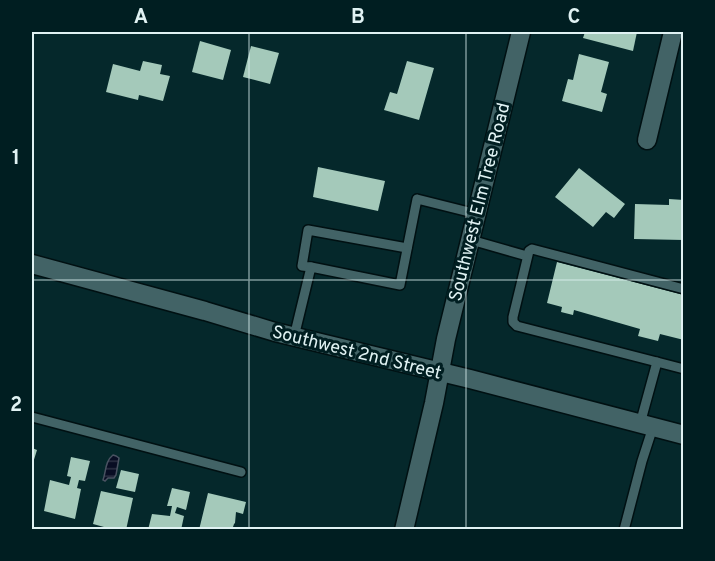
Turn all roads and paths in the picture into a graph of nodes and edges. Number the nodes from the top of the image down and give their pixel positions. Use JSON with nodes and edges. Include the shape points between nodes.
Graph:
{"nodes":[{"id":1,"x":521,"y":32,"type":"edge"},
{"id":2,"x":673,"y":32,"type":"edge"},
{"id":3,"x":647,"y":140,"type":"dead end"},
{"id":4,"x":477,"y":214,"type":"junction"},
{"id":5,"x":471,"y":240,"type":"junction"},
{"id":6,"x":407,"y":248,"type":"junction"},
{"id":7,"x":527,"y":256,"type":"junction"},
{"id":8,"x":32,"y":264,"type":"edge"},
{"id":9,"x":311,"y":267,"type":"junction"},
{"id":10,"x":684,"y":289,"type":"edge"},
{"id":11,"x":294,"y":337,"type":"junction"},
{"id":12,"x":657,"y":362,"type":"junction"},
{"id":13,"x":684,"y":369,"type":"edge"},
{"id":14,"x":440,"y":372,"type":"junction"},
{"id":15,"x":32,"y":417,"type":"edge"},
{"id":16,"x":646,"y":425,"type":"junction"},
{"id":17,"x":684,"y":435,"type":"edge"},
{"id":18,"x":241,"y":472,"type":"dead end"},
{"id":19,"x":404,"y":530,"type":"edge"},
{"id":20,"x":624,"y":530,"type":"edge"}],
"edges":[{"from":1,"to":4,"type":"main road","name":"Southwest Elm Tree Road"},
{"from":2,"to":3,"type":"main road"},
{"from":4,"to":5,"type":"main road","name":"Southwest Elm Tree Road"},
{"from":4,"to":6,"type":"lane","via":[[417,199]]},
{"from":5,"to":7,"type":"lane"},
{"from":5,"to":14,"type":"main road","name":"Southwest Elm Tree Road"},
{"from":6,"to":9,"type":"lane","via":[[400,285]]},
{"from":6,"to":9,"type":"lane","via":[[308,230],[302,266]]},
{"from":7,"to":10,"type":"lane","via":[[532,249]]},
{"from":7,"to":12,"type":"lane","via":[[513,317],[517,326]]},
{"from":8,"to":11,"type":"main road","name":"Southwest 2nd Street"},
{"from":9,"to":11,"type":"lane"},
{"from":11,"to":14,"type":"main road","name":"Southwest 2nd Street"},
{"from":12,"to":13,"type":"lane"},
{"from":12,"to":16,"type":"lane"},
{"from":14,"to":16,"type":"main road","name":"Southwest 2nd Street"},
{"from":14,"to":19,"type":"main road","name":"Southwest Elm Tree Road"},
{"from":15,"to":18,"type":"lane"},
{"from":16,"to":17,"type":"main road","name":"Southwest 2nd Street"},
{"from":16,"to":20,"type":"lane","via":[[642,460]]}]}
